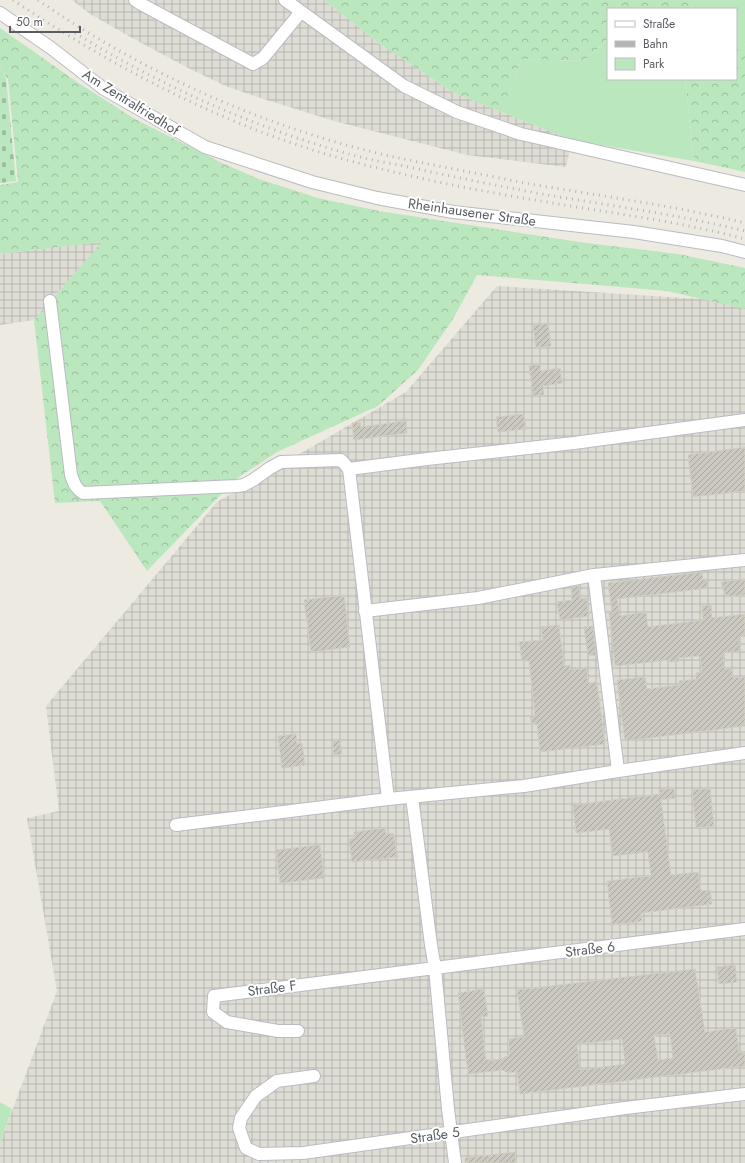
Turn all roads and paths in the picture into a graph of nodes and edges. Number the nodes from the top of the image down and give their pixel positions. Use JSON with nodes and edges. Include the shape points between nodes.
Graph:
{"nodes":[{"id":1,"x":135,"y":0,"type":"edge"},
{"id":2,"x":284,"y":0,"type":"edge"},
{"id":3,"x":300,"y":12,"type":"junction"},
{"id":4,"x":0,"y":13,"type":"edge"},
{"id":5,"x":205,"y":147,"type":"joint"},
{"id":6,"x":745,"y":185,"type":"edge"},
{"id":7,"x":745,"y":252,"type":"edge"},
{"id":8,"x":50,"y":301,"type":"dead end"},
{"id":9,"x":745,"y":420,"type":"edge"},
{"id":10,"x":349,"y":470,"type":"junction"},
{"id":11,"x":745,"y":560,"type":"edge"},
{"id":12,"x":594,"y":575,"type":"junction"},
{"id":13,"x":365,"y":611,"type":"junction"},
{"id":14,"x":745,"y":753,"type":"edge"},
{"id":15,"x":618,"y":771,"type":"junction"},
{"id":16,"x":412,"y":796,"type":"junction"},
{"id":17,"x":388,"y":799,"type":"junction"},
{"id":18,"x":176,"y":825,"type":"dead end"},
{"id":19,"x":745,"y":929,"type":"edge"},
{"id":20,"x":436,"y":968,"type":"junction"},
{"id":21,"x":298,"y":1031,"type":"dead end"},
{"id":22,"x":314,"y":1076,"type":"dead end"},
{"id":23,"x":745,"y":1094,"type":"edge"},
{"id":24,"x":451,"y":1133,"type":"junction"},
{"id":25,"x":304,"y":1158,"type":"edge"},
{"id":26,"x":455,"y":1163,"type":"edge"}],
"edges":[{"from":1,"to":3,"type":"street","via":[[253,64],[263,58]]},
{"from":2,"to":3,"type":"street"},
{"from":3,"to":6,"type":"street","via":[[404,86],[457,112],[521,134]]},
{"from":4,"to":5,"type":"street","name":"Am Zentralfriedhof","via":[[104,89]]},
{"from":5,"to":7,"type":"street","name":"Rheinhausener Straße","via":[[312,182],[377,198],[453,212],[634,232]]},
{"from":8,"to":10,"type":"street","via":[[71,475],[77,490],[83,493],[237,486],[244,485],[281,462],[341,460]]},
{"from":9,"to":10,"type":"street"},
{"from":10,"to":13,"type":"street"},
{"from":11,"to":12,"type":"street"},
{"from":12,"to":13,"type":"street","via":[[478,598]]},
{"from":12,"to":15,"type":"street"},
{"from":13,"to":17,"type":"street"},
{"from":14,"to":15,"type":"street"},
{"from":15,"to":16,"type":"street","via":[[524,786]]},
{"from":16,"to":17,"type":"street"},
{"from":16,"to":20,"type":"street"},
{"from":17,"to":18,"type":"street"},
{"from":19,"to":20,"type":"street","name":"Straße 6"},
{"from":20,"to":21,"type":"street","name":"Straße F","via":[[214,996],[213,1012],[227,1022],[278,1031]]},
{"from":20,"to":24,"type":"street"},
{"from":22,"to":25,"type":"street","name":"Straße 5","via":[[277,1081],[256,1096],[241,1118],[239,1128],[246,1148],[260,1154]]},
{"from":23,"to":24,"type":"street","name":"Straße 5"},
{"from":24,"to":25,"type":"street","name":"Straße 5"},
{"from":24,"to":26,"type":"street"}]}
